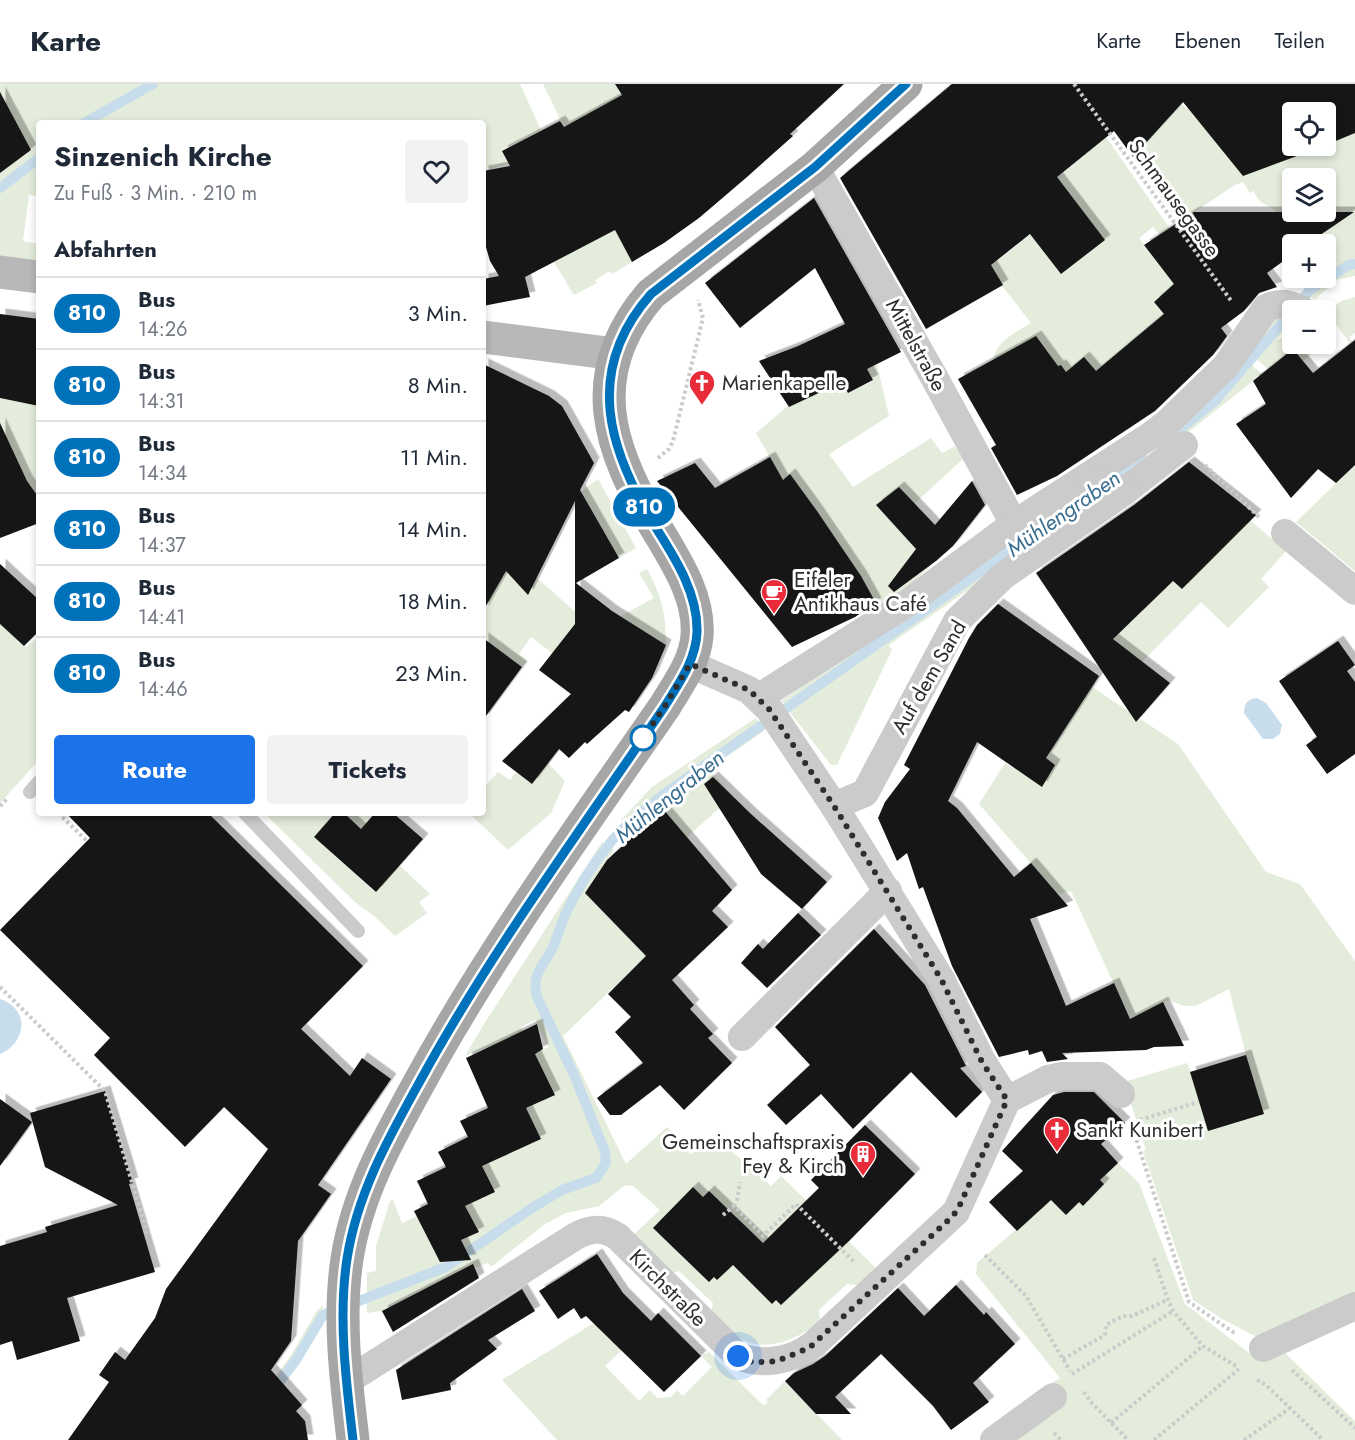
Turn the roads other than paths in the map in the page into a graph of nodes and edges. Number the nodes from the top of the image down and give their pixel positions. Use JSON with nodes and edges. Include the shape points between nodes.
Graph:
{"nodes":[{"id":1,"x":906,"y":84,"type":"edge"},
{"id":2,"x":815,"y":167,"type":"junction"},
{"id":3,"x":0,"y":272,"type":"edge"},
{"id":4,"x":36,"y":277,"type":"edge"},
{"id":5,"x":1282,"y":305,"type":"edge"},
{"id":6,"x":486,"y":337,"type":"edge"},
{"id":7,"x":615,"y":354,"type":"junction"},
{"id":8,"x":1184,"y":445,"type":"road end"},
{"id":9,"x":1105,"y":485,"type":"junction"},
{"id":10,"x":1014,"y":524,"type":"junction"},
{"id":11,"x":1285,"y":533,"type":"road end"},
{"id":12,"x":1355,"y":591,"type":"edge"},
{"id":13,"x":690,"y":664,"type":"junction"},
{"id":14,"x":768,"y":710,"type":"junction"},
{"id":15,"x":834,"y":806,"type":"junction"},
{"id":16,"x":248,"y":816,"type":"edge"},
{"id":17,"x":888,"y":891,"type":"junction"},
{"id":18,"x":358,"y":931,"type":"dead end"},
{"id":19,"x":742,"y":1037,"type":"dead end"},
{"id":20,"x":1121,"y":1094,"type":"road end"},
{"id":21,"x":1007,"y":1100,"type":"junction"},
{"id":22,"x":1355,"y":1306,"type":"edge"},
{"id":23,"x":1263,"y":1348,"type":"road end"},
{"id":24,"x":347,"y":1382,"type":"junction"},
{"id":25,"x":1053,"y":1397,"type":"road end"},
{"id":26,"x":353,"y":1440,"type":"edge"},
{"id":27,"x":994,"y":1440,"type":"edge"}],
"edges":[{"from":1,"to":2,"type":"main road"},
{"from":2,"to":7,"type":"main road","via":[[651,294],[631,320]]},
{"from":2,"to":10,"type":"street","name":"Mittelstraße"},
{"from":3,"to":4,"type":"street"},
{"from":5,"to":9,"type":"street","name":"Auf dem Sand","via":[[1266,308],[1226,366],[1166,424],[1123,456]]},
{"from":6,"to":7,"type":"street"},
{"from":7,"to":13,"type":"main road","via":[[609,386],[613,432],[630,481],[680,567],[688,589],[697,624]]},
{"from":8,"to":9,"type":"street","name":"Auf dem Sand"},
{"from":9,"to":10,"type":"street","name":"Auf dem Sand"},
{"from":9,"to":15,"type":"street","name":"Auf dem Sand","via":[[957,621],[865,793]]},
{"from":10,"to":14,"type":"street","name":"Auf dem Sand"},
{"from":11,"to":12,"type":"street"},
{"from":13,"to":14,"type":"street","via":[[749,690]]},
{"from":13,"to":24,"type":"main road","via":[[484,972],[436,1050],[369,1179],[347,1258]]},
{"from":14,"to":15,"type":"street"},
{"from":15,"to":17,"type":"street"},
{"from":16,"to":18,"type":"lane"},
{"from":17,"to":19,"type":"street"},
{"from":17,"to":21,"type":"street"},
{"from":20,"to":21,"type":"street","via":[[1100,1076],[1062,1076]]},
{"from":21,"to":24,"type":"street","name":"Kirchstraße","via":[[956,1212],[809,1348],[777,1361],[752,1362],[732,1352],[618,1237],[603,1230],[591,1230]]},
{"from":22,"to":23,"type":"street"},
{"from":24,"to":26,"type":"main road"},
{"from":25,"to":27,"type":"street"}]}
